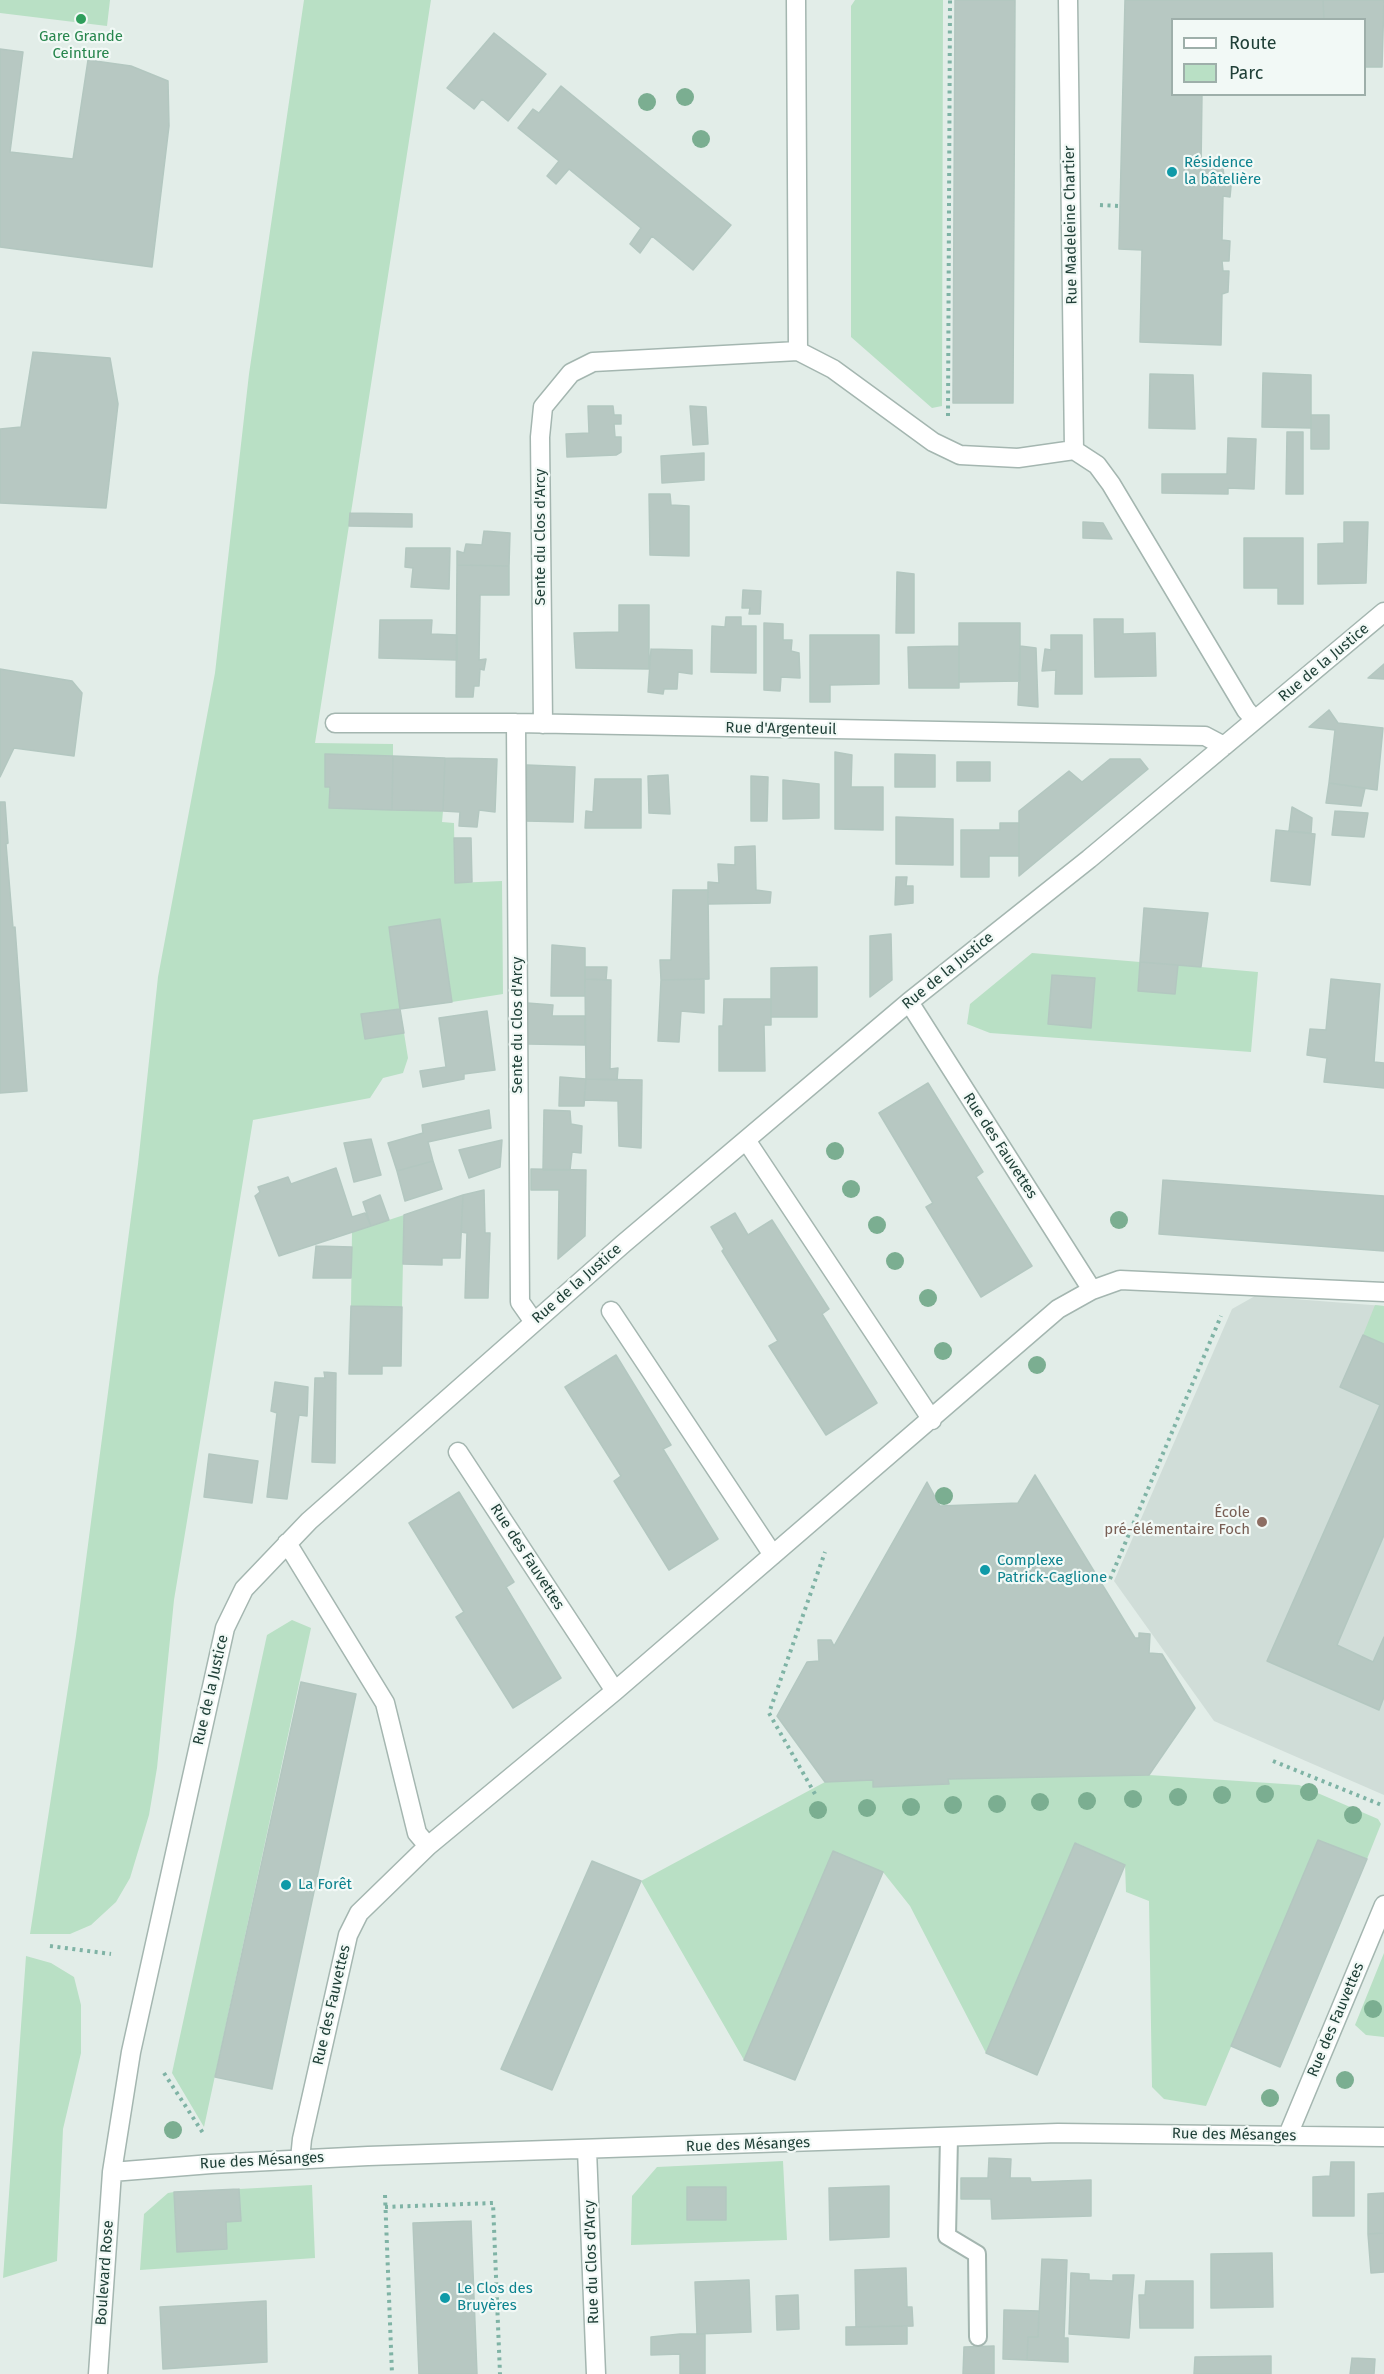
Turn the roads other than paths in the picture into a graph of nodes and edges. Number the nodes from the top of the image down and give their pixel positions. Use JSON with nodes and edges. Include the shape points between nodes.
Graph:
{"nodes":[{"id":1,"x":796,"y":0,"type":"edge"},
{"id":2,"x":1068,"y":0,"type":"edge"},
{"id":3,"x":798,"y":351,"type":"junction"},
{"id":4,"x":1074,"y":450,"type":"junction"},
{"id":5,"x":1384,"y":612,"type":"edge"},
{"id":6,"x":1255,"y":720,"type":"junction"},
{"id":7,"x":335,"y":723,"type":"dead end"},
{"id":8,"x":516,"y":723,"type":"junction"},
{"id":9,"x":543,"y":724,"type":"junction"},
{"id":10,"x":1224,"y":746,"type":"junction"},
{"id":11,"x":909,"y":1002,"type":"junction"},
{"id":12,"x":746,"y":1140,"type":"junction"},
{"id":13,"x":1092,"y":1290,"type":"junction"},
{"id":14,"x":1384,"y":1292,"type":"edge"},
{"id":15,"x":611,"y":1311,"type":"dead end"},
{"id":16,"x":534,"y":1322,"type":"junction"},
{"id":17,"x":932,"y":1420,"type":"junction"},
{"id":18,"x":458,"y":1452,"type":"dead end"},
{"id":19,"x":287,"y":1543,"type":"junction"},
{"id":20,"x":773,"y":1555,"type":"junction"},
{"id":21,"x":615,"y":1691,"type":"junction"},
{"id":22,"x":428,"y":1846,"type":"junction"},
{"id":23,"x":1384,"y":1905,"type":"edge"},
{"id":24,"x":1288,"y":2135,"type":"junction"},
{"id":25,"x":949,"y":2137,"type":"junction"},
{"id":26,"x":1384,"y":2137,"type":"edge"},
{"id":27,"x":587,"y":2150,"type":"junction"},
{"id":28,"x":300,"y":2159,"type":"junction"},
{"id":29,"x":112,"y":2172,"type":"junction"},
{"id":30,"x":978,"y":2337,"type":"dead end"},
{"id":31,"x":98,"y":2374,"type":"edge"},
{"id":32,"x":596,"y":2374,"type":"edge"}],
"edges":[{"from":1,"to":3,"type":"street"},
{"from":2,"to":4,"type":"street","name":"Rue Madeleine Chartier"},
{"from":3,"to":4,"type":"street","via":[[833,369],[933,442],[960,455],[1018,458]]},
{"from":3,"to":9,"type":"street","name":"Sente du Clos d'Arcy","via":[[593,363],[571,373],[543,407]]},
{"from":4,"to":6,"type":"street","via":[[1097,465],[1111,484]]},
{"from":5,"to":6,"type":"street","name":"Rue de la Justice"},
{"from":6,"to":10,"type":"street","name":"Rue de la Justice"},
{"from":7,"to":8,"type":"street","name":"Rue d'Argenteuil"},
{"from":8,"to":9,"type":"street","name":"Rue d'Argenteuil"},
{"from":8,"to":16,"type":"street","name":"Sente du Clos d'Arcy","via":[[520,1302]]},
{"from":9,"to":10,"type":"street","name":"Rue d'Argenteuil","via":[[1205,736]]},
{"from":10,"to":11,"type":"street","name":"Rue de la Justice"},
{"from":11,"to":12,"type":"street","name":"Rue de la Justice"},
{"from":11,"to":13,"type":"street","name":"Rue des Fauvettes"},
{"from":12,"to":16,"type":"street","name":"Rue de la Justice"},
{"from":12,"to":17,"type":"street"},
{"from":13,"to":14,"type":"street","name":"Rue des Fauvettes","via":[[1120,1280],[1150,1279]]},
{"from":13,"to":17,"type":"street","name":"Rue des Fauvettes","via":[[1058,1309]]},
{"from":15,"to":20,"type":"street"},
{"from":16,"to":19,"type":"street","name":"Rue de la Justice"},
{"from":17,"to":20,"type":"street","name":"Rue des Fauvettes"},
{"from":18,"to":21,"type":"street","name":"Rue des Fauvettes"},
{"from":19,"to":22,"type":"street","via":[[385,1703],[417,1833]]},
{"from":19,"to":29,"type":"street","name":"Rue de la Justice","via":[[244,1589],[225,1628],[131,2052]]},
{"from":20,"to":21,"type":"street","name":"Rue des Fauvettes"},
{"from":21,"to":22,"type":"street","name":"Rue des Fauvettes"},
{"from":22,"to":28,"type":"street","name":"Rue des Fauvettes","via":[[359,1913],[348,1935]]},
{"from":23,"to":24,"type":"street","name":"Rue des Fauvettes"},
{"from":24,"to":25,"type":"street","name":"Rue des Mésanges","via":[[1058,2133]]},
{"from":24,"to":26,"type":"street","name":"Rue des Mésanges"},
{"from":25,"to":27,"type":"street","name":"Rue des Mésanges"},
{"from":25,"to":30,"type":"lane","via":[[947,2236],[977,2254]]},
{"from":27,"to":28,"type":"street","name":"Rue des Mésanges"},
{"from":27,"to":32,"type":"street","name":"Rue du Clos d'Arcy"},
{"from":28,"to":29,"type":"street","name":"Rue des Mésanges"},
{"from":29,"to":31,"type":"street","name":"Boulevard Rose"}]}
